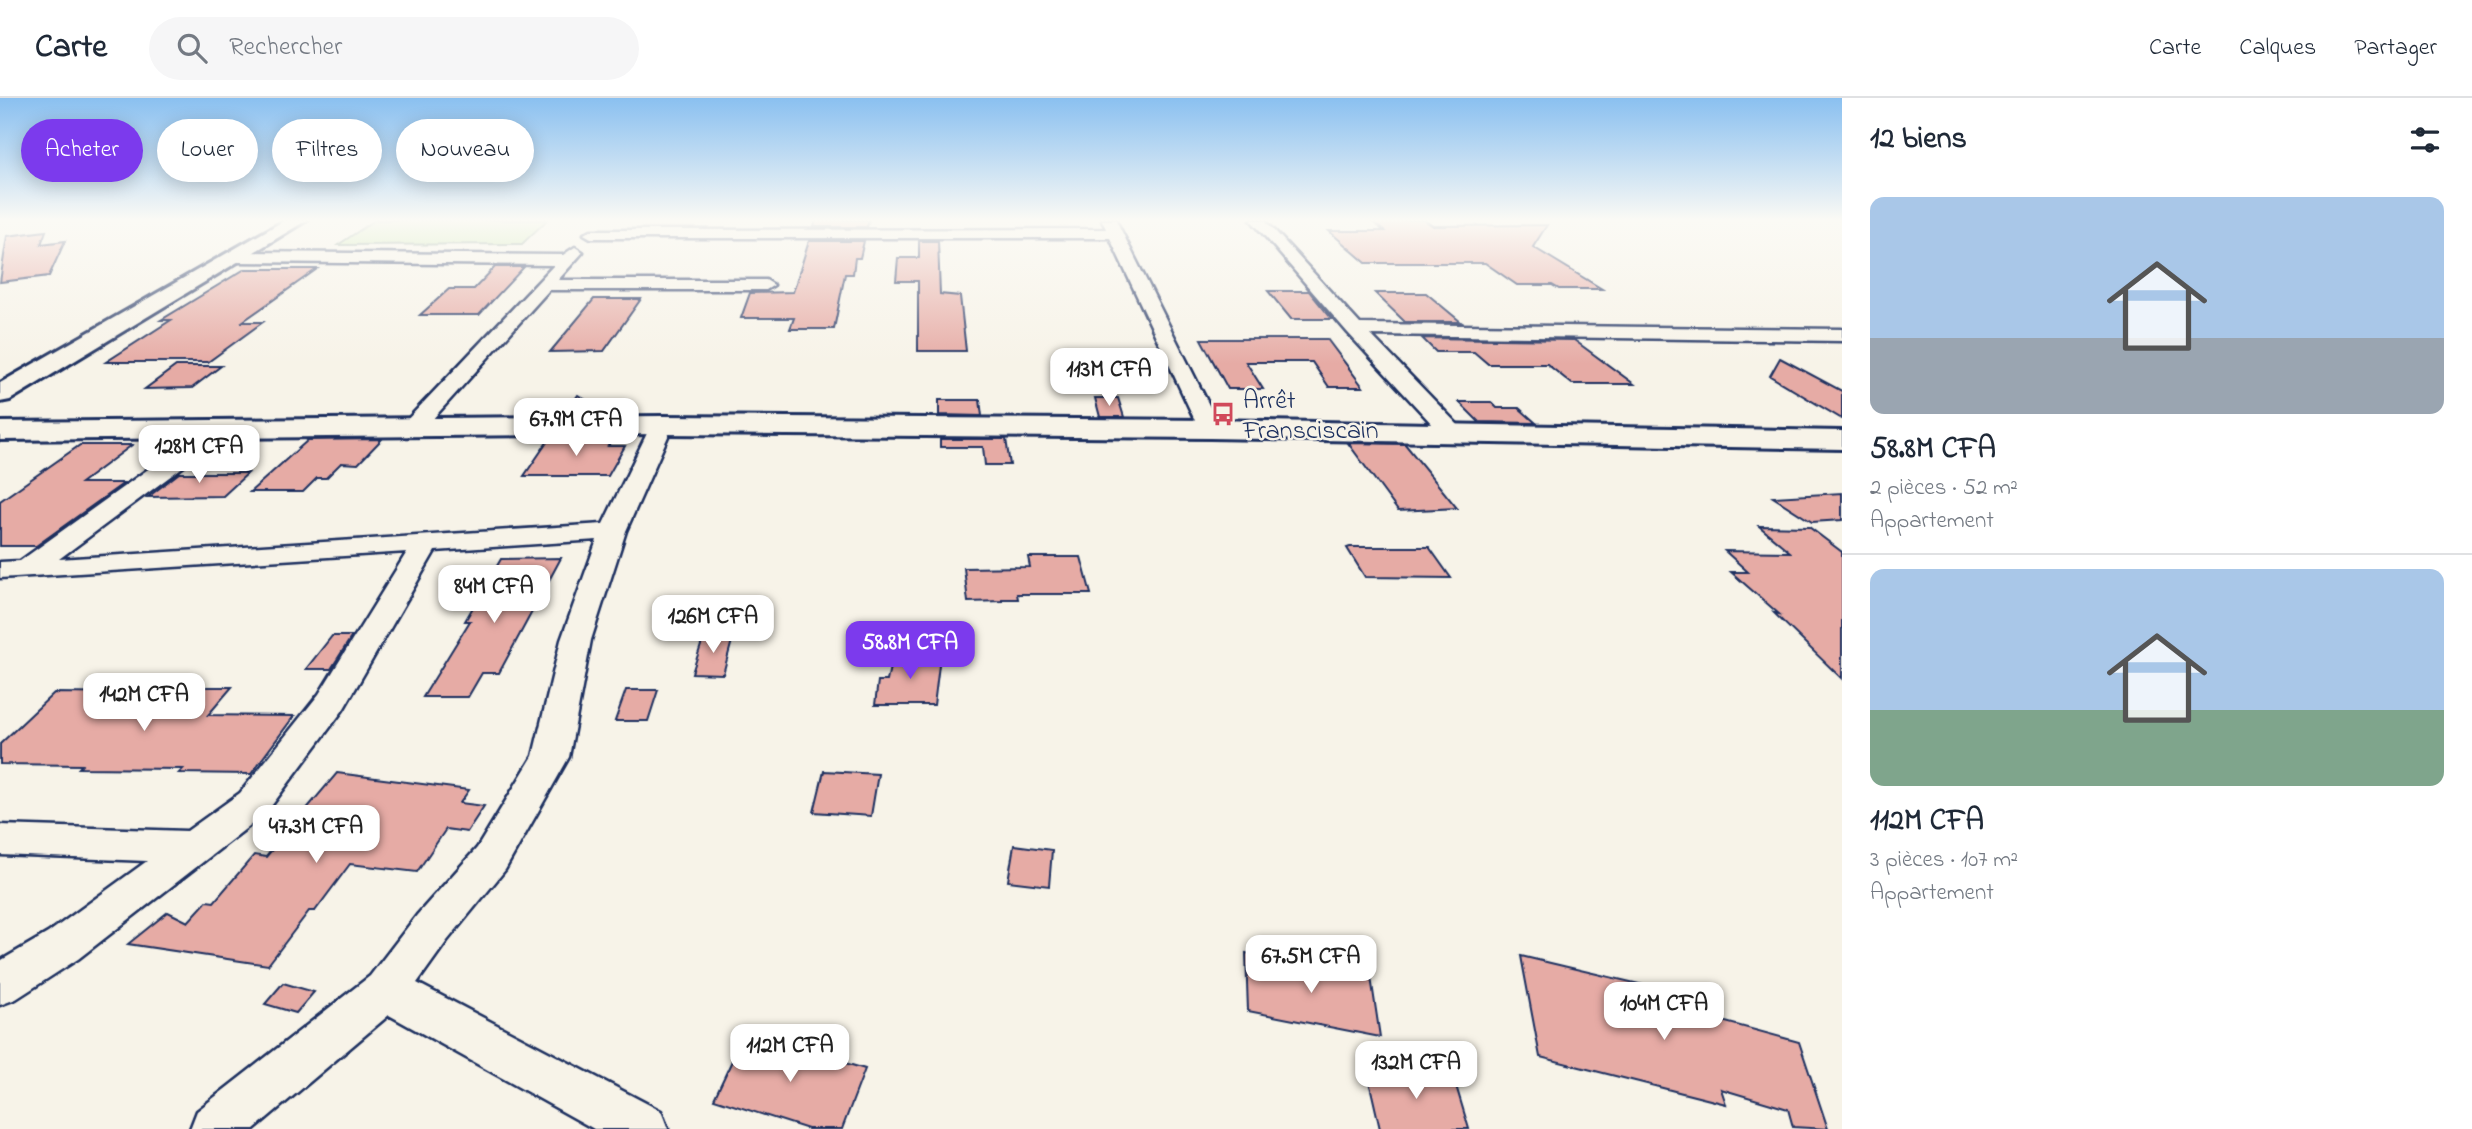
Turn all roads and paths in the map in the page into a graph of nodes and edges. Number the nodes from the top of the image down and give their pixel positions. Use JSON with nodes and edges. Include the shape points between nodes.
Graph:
{"nodes":[{"id":1,"x":214,"y":268,"type":"edge"},
{"id":2,"x":560,"y":268,"type":"edge"},
{"id":3,"x":1132,"y":268,"type":"edge"},
{"id":4,"x":1300,"y":268,"type":"edge"},
{"id":5,"x":544,"y":285,"type":"junction"},
{"id":6,"x":766,"y":285,"type":"dead end"},
{"id":7,"x":1355,"y":330,"type":"junction"},
{"id":8,"x":1842,"y":335,"type":"edge"},
{"id":9,"x":0,"y":394,"type":"edge"},
{"id":10,"x":662,"y":425,"type":"junction"},
{"id":11,"x":413,"y":427,"type":"junction"},
{"id":12,"x":219,"y":429,"type":"junction"},
{"id":13,"x":1210,"y":429,"type":"junction"},
{"id":14,"x":0,"y":431,"type":"edge"},
{"id":15,"x":1454,"y":433,"type":"junction"},
{"id":16,"x":1842,"y":440,"type":"edge"},
{"id":17,"x":613,"y":531,"type":"junction"},
{"id":18,"x":426,"y":543,"type":"junction"},
{"id":19,"x":13,"y":570,"type":"edge"},
{"id":20,"x":0,"y":840,"type":"edge"},
{"id":21,"x":195,"y":847,"type":"junction"},
{"id":22,"x":0,"y":985,"type":"edge"},
{"id":23,"x":386,"y":989,"type":"junction"},
{"id":24,"x":215,"y":1129,"type":"edge"},
{"id":25,"x":643,"y":1129,"type":"edge"}],
"edges":[{"from":1,"to":9,"type":"street"},
{"from":2,"to":5,"type":"street"},
{"from":3,"to":13,"type":"street"},
{"from":4,"to":7,"type":"street"},
{"from":5,"to":6,"type":"street"},
{"from":5,"to":11,"type":"street"},
{"from":7,"to":8,"type":"street"},
{"from":7,"to":15,"type":"street"},
{"from":10,"to":11,"type":"street"},
{"from":10,"to":13,"type":"street"},
{"from":10,"to":17,"type":"street"},
{"from":11,"to":12,"type":"street"},
{"from":12,"to":14,"type":"street"},
{"from":12,"to":19,"type":"street"},
{"from":13,"to":15,"type":"street"},
{"from":15,"to":16,"type":"street"},
{"from":17,"to":18,"type":"street"},
{"from":17,"to":23,"type":"street","via":[[576,640],[551,757],[491,859]]},
{"from":18,"to":19,"type":"street"},
{"from":18,"to":21,"type":"street","via":[[323,712],[253,803]]},
{"from":20,"to":21,"type":"street"},
{"from":21,"to":22,"type":"street","via":[[63,946]]},
{"from":23,"to":24,"type":"street"},
{"from":23,"to":25,"type":"street"}]}
